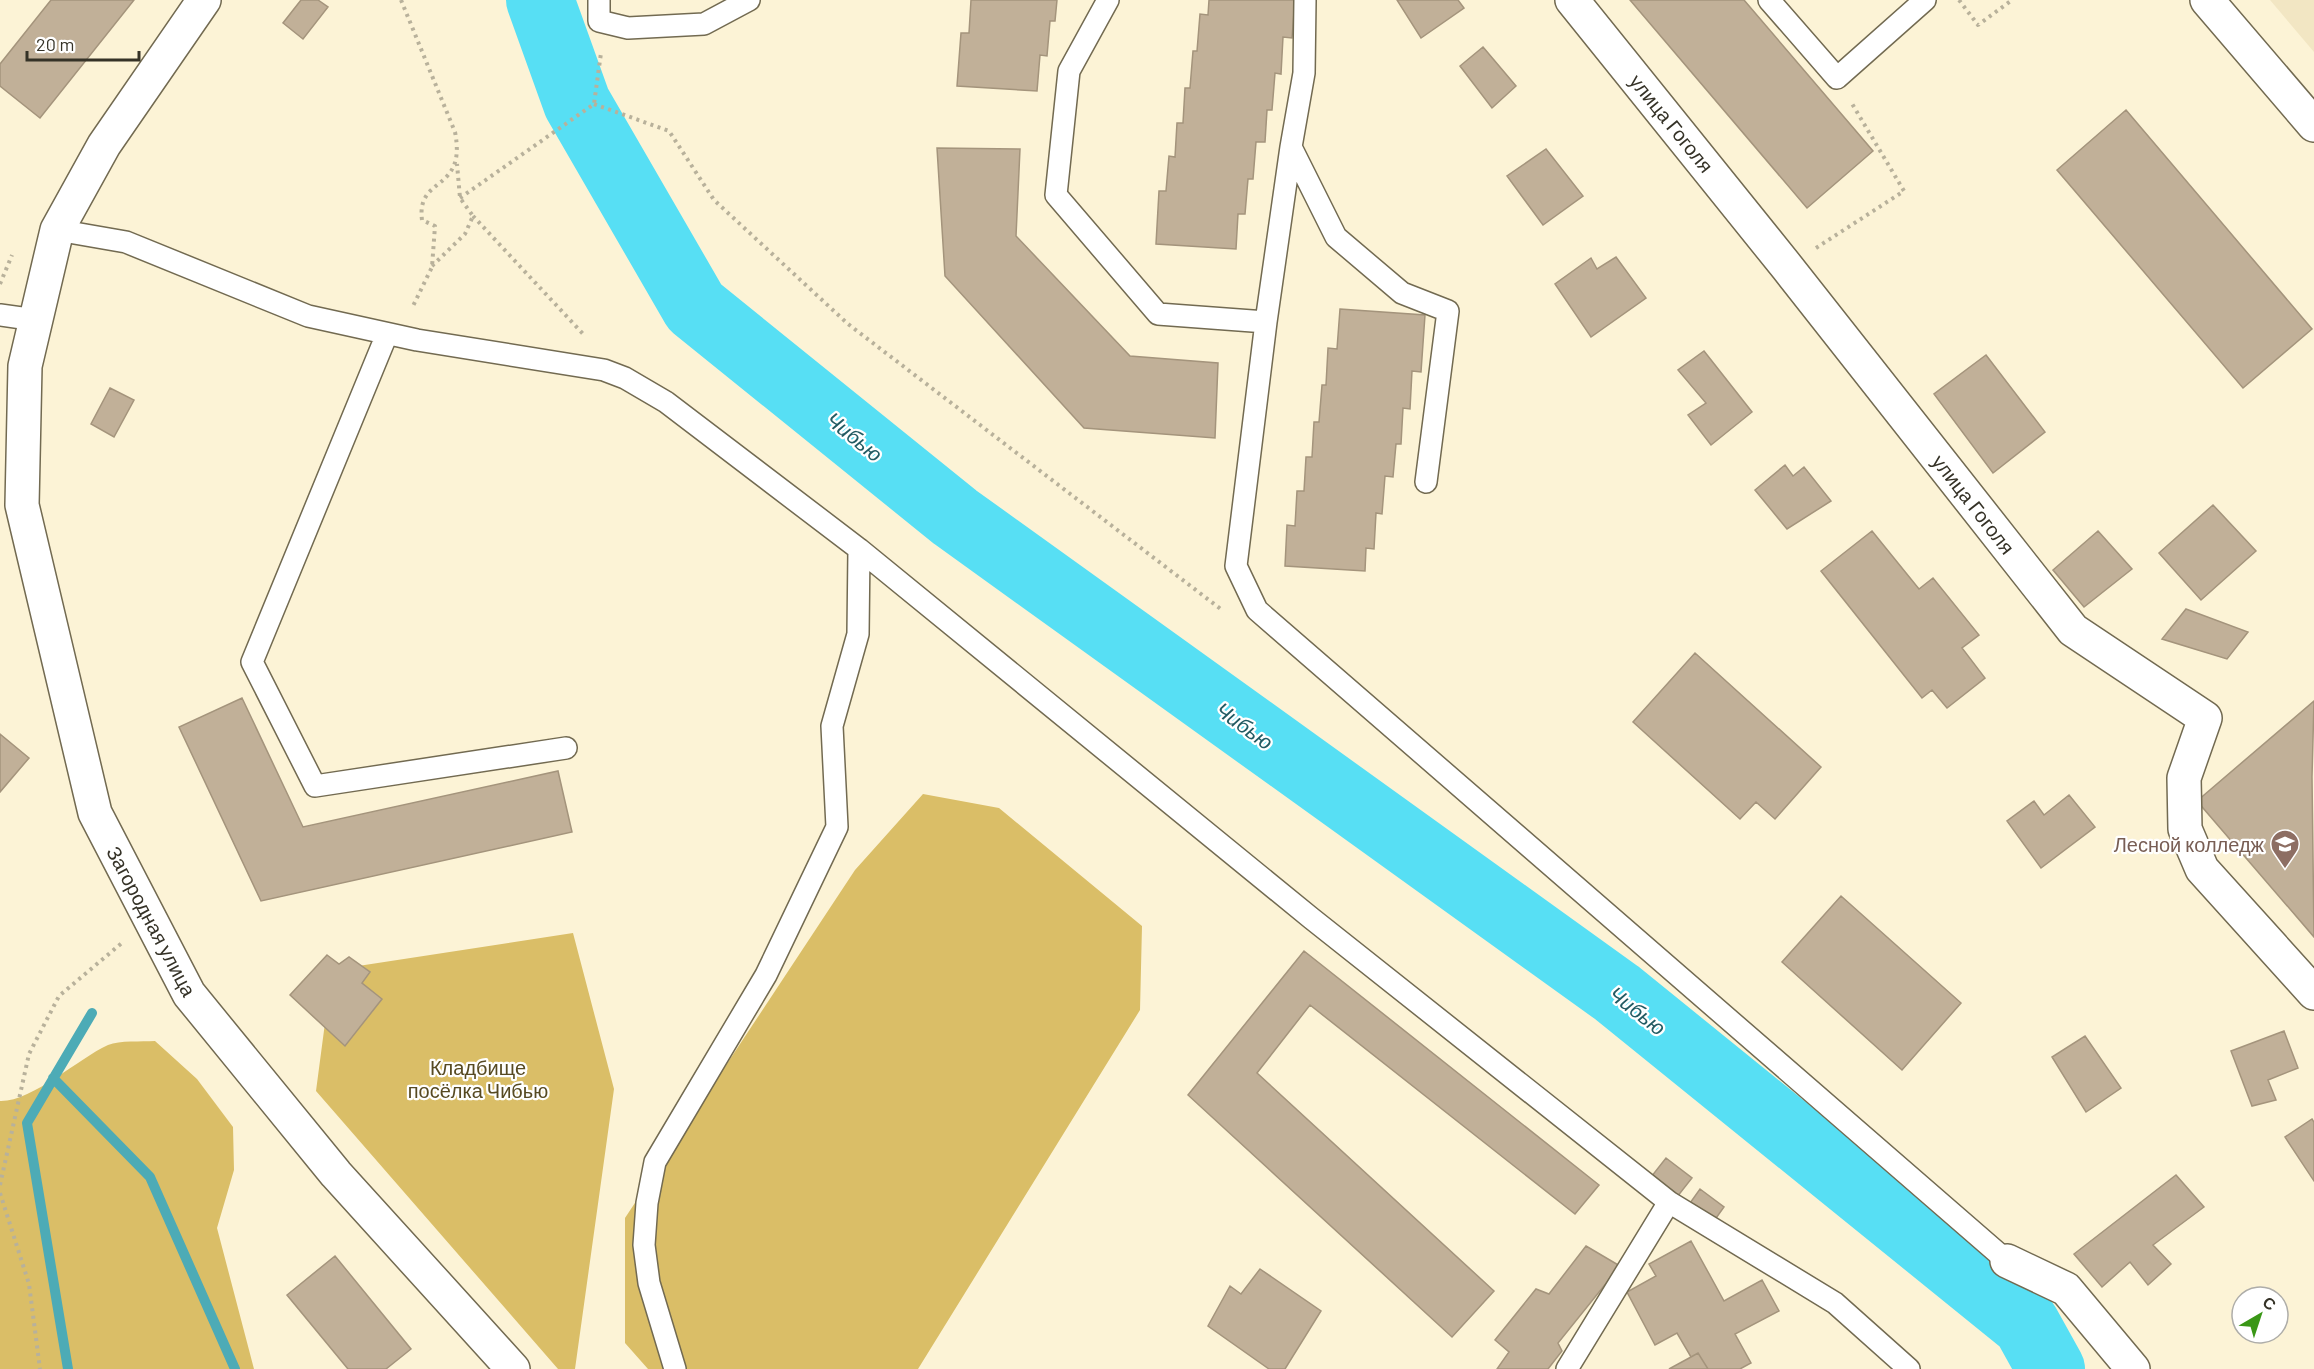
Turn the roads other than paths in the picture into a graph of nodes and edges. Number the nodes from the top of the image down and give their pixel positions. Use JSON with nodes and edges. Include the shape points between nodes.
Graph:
{"nodes":[{"id":1,"x":204,"y":0,"type":"edge"},
{"id":2,"x":749,"y":0,"type":"edge"},
{"id":3,"x":1108,"y":0,"type":"edge"},
{"id":4,"x":1305,"y":0,"type":"edge"},
{"id":5,"x":1572,"y":0,"type":"edge"},
{"id":6,"x":1769,"y":0,"type":"edge"},
{"id":7,"x":1924,"y":0,"type":"edge"},
{"id":8,"x":2207,"y":0,"type":"edge"},
{"id":9,"x":599,"y":10,"type":"edge"},
{"id":10,"x":2314,"y":125,"type":"edge"},
{"id":11,"x":1291,"y":147,"type":"junction"},
{"id":12,"x":57,"y":230,"type":"junction"},
{"id":13,"x":0,"y":315,"type":"edge"},
{"id":14,"x":36,"y":320,"type":"junction"},
{"id":15,"x":1266,"y":322,"type":"junction"},
{"id":16,"x":387,"y":334,"type":"junction"},
{"id":17,"x":1426,"y":482,"type":"dead end"},
{"id":18,"x":859,"y":549,"type":"junction"},
{"id":19,"x":566,"y":747,"type":"dead end"},
{"id":20,"x":2314,"y":993,"type":"edge"},
{"id":21,"x":1669,"y":1202,"type":"junction"},
{"id":22,"x":2007,"y":1262,"type":"joint"},
{"id":23,"x":513,"y":1369,"type":"edge"},
{"id":24,"x":675,"y":1369,"type":"edge"},
{"id":25,"x":1567,"y":1369,"type":"edge"},
{"id":26,"x":1909,"y":1369,"type":"edge"},
{"id":27,"x":2133,"y":1369,"type":"edge"}],
"edges":[{"from":1,"to":12,"type":"street","name":"Загородная улица","via":[[104,145]]},
{"from":2,"to":9,"type":"lane","via":[[704,24],[628,28]]},
{"from":3,"to":15,"type":"lane","via":[[1070,71],[1056,195],[1158,314]]},
{"from":4,"to":11,"type":"lane","via":[[1304,73]]},
{"from":5,"to":20,"type":"street","name":"улица Гоголя","via":[[2073,630],[2205,718],[2184,778],[2185,829],[2202,869]]},
{"from":6,"to":7,"type":"lane","via":[[1837,78]]},
{"from":8,"to":10,"type":"street"},
{"from":11,"to":15,"type":"lane"},
{"from":11,"to":17,"type":"lane","via":[[1336,237],[1402,293],[1448,311]]},
{"from":12,"to":14,"type":"street","name":"Загородная улица"},
{"from":12,"to":16,"type":"lane","via":[[126,242],[308,316]]},
{"from":13,"to":14,"type":"lane"},
{"from":14,"to":23,"type":"street","name":"Загородная улица","via":[[25,366],[22,505],[95,813],[189,994],[336,1174]]},
{"from":15,"to":22,"type":"lane","via":[[1236,566],[1257,610]]},
{"from":16,"to":18,"type":"lane","via":[[604,370],[625,378],[666,402]]},
{"from":16,"to":19,"type":"lane","via":[[252,662],[315,786]]},
{"from":18,"to":21,"type":"lane","via":[[1311,918]]},
{"from":18,"to":24,"type":"lane","via":[[858,634],[832,726],[837,827],[765,975],[655,1162],[644,1245],[649,1283]]},
{"from":21,"to":25,"type":"lane"},
{"from":21,"to":26,"type":"lane","via":[[1835,1303]]},
{"from":22,"to":27,"type":"street","via":[[2066,1290]]}]}
